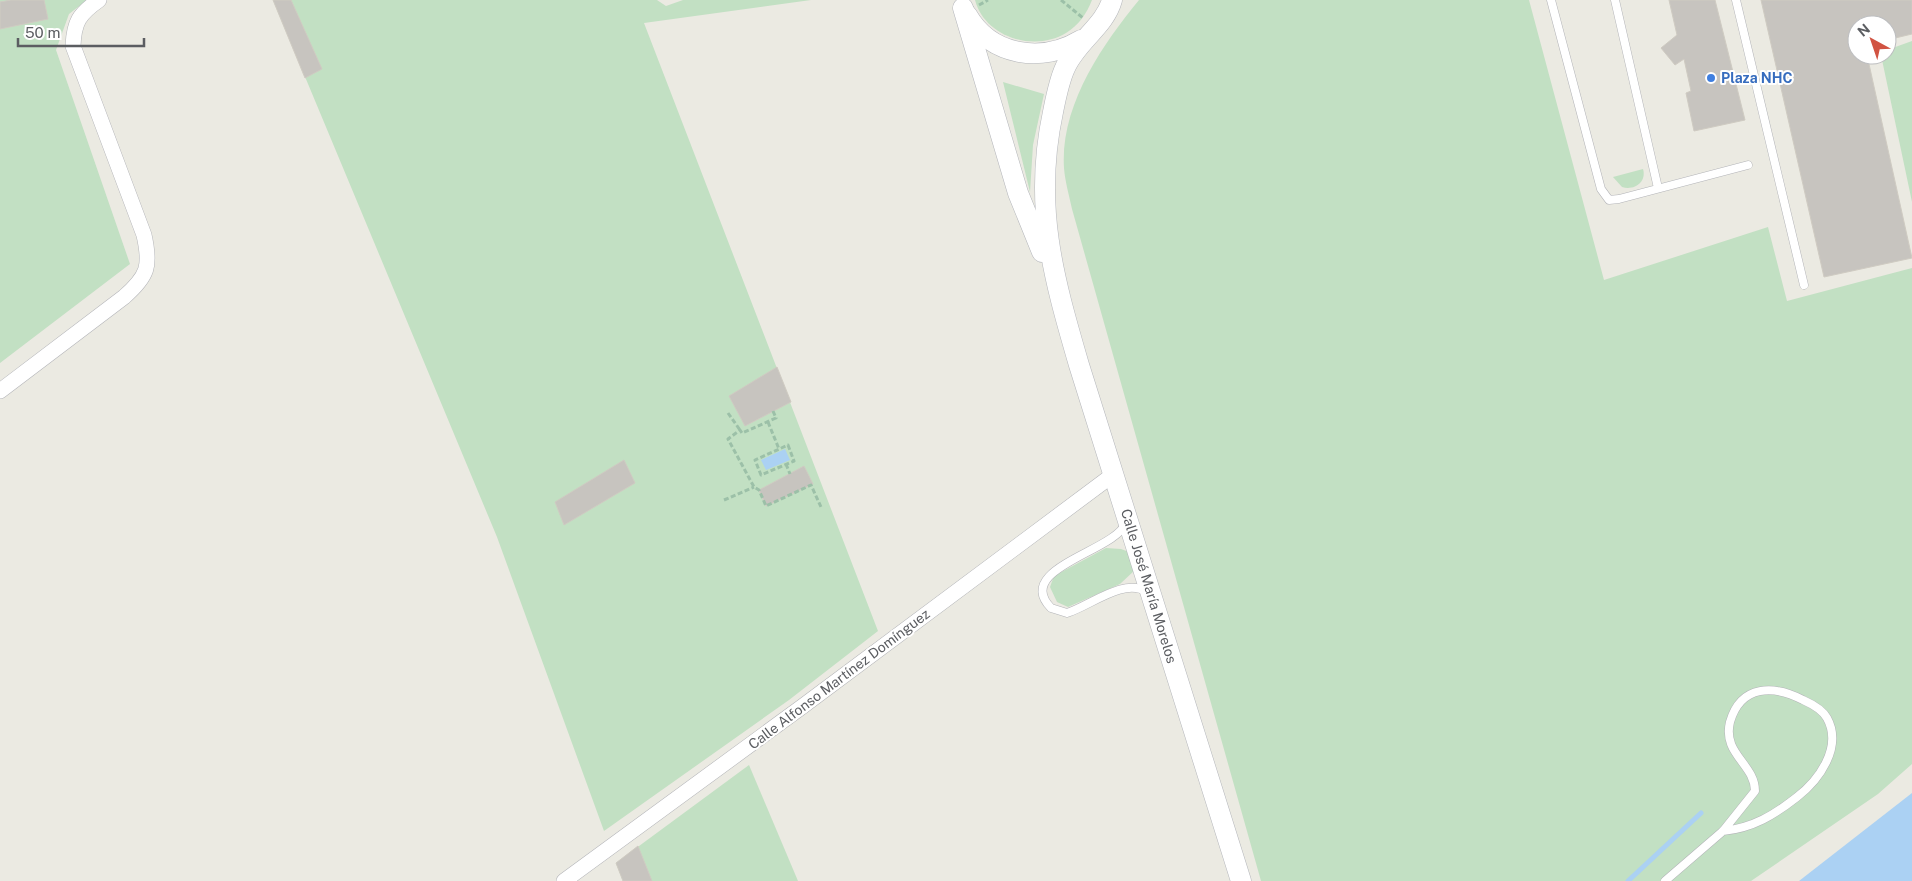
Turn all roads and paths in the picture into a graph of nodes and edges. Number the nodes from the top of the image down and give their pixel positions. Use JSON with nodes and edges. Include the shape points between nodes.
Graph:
{"nodes":[{"id":1,"x":99,"y":0,"type":"edge"},
{"id":2,"x":1061,"y":0,"type":"edge"},
{"id":3,"x":1112,"y":0,"type":"edge"},
{"id":4,"x":1551,"y":0,"type":"edge"},
{"id":5,"x":1615,"y":0,"type":"edge"},
{"id":6,"x":1736,"y":0,"type":"edge"},
{"id":7,"x":961,"y":4,"type":"edge"},
{"id":8,"x":1089,"y":33,"type":"junction"},
{"id":9,"x":1748,"y":165,"type":"dead end"},
{"id":10,"x":1658,"y":188,"type":"junction"},
{"id":11,"x":1804,"y":285,"type":"dead end"},
{"id":12,"x":1057,"y":292,"type":"junction"},
{"id":13,"x":0,"y":391,"type":"edge"},
{"id":14,"x":773,"y":411,"type":"dead end"},
{"id":15,"x":728,"y":413,"type":"dead end"},
{"id":16,"x":768,"y":422,"type":"junction"},
{"id":17,"x":743,"y":423,"type":"dead end"},
{"id":18,"x":739,"y":428,"type":"junction"},
{"id":19,"x":779,"y":449,"type":"junction"},
{"id":20,"x":786,"y":464,"type":"junction"},
{"id":21,"x":790,"y":474,"type":"dead end"},
{"id":22,"x":1114,"y":474,"type":"junction"},
{"id":23,"x":754,"y":488,"type":"junction"},
{"id":24,"x":724,"y":500,"type":"dead end"},
{"id":25,"x":822,"y":507,"type":"dead end"},
{"id":26,"x":1128,"y":516,"type":"junction"},
{"id":27,"x":1152,"y":596,"type":"junction"},
{"id":28,"x":1723,"y":831,"type":"junction"},
{"id":29,"x":564,"y":881,"type":"edge"},
{"id":30,"x":1241,"y":881,"type":"edge"},
{"id":31,"x":1665,"y":881,"type":"edge"}],
"edges":[{"from":1,"to":13,"type":"street","via":[[80,15],[74,30],[73,46],[144,235],[147,268],[142,279],[124,297]]},
{"from":2,"to":8,"type":"path"},
{"from":3,"to":8,"type":"main road"},
{"from":4,"to":10,"type":"lane","via":[[1603,193],[1614,201]]},
{"from":5,"to":10,"type":"lane"},
{"from":6,"to":11,"type":"lane"},
{"from":7,"to":8,"type":"main road","via":[[977,29],[1009,50],[1048,54],[1060,51]]},
{"from":7,"to":12,"type":"main road","via":[[1018,193]]},
{"from":8,"to":12,"type":"main road","via":[[1064,69],[1047,140],[1047,242]]},
{"from":9,"to":10,"type":"lane"},
{"from":12,"to":22,"type":"main road","name":"Calle José María Morelos"},
{"from":14,"to":16,"type":"path","via":[[776,418]]},
{"from":15,"to":18,"type":"path"},
{"from":16,"to":18,"type":"path","via":[[742,433]]},
{"from":16,"to":19,"type":"path"},
{"from":17,"to":18,"type":"path"},
{"from":18,"to":23,"type":"path","via":[[728,439]]},
{"from":19,"to":20,"type":"path","via":[[788,445],[794,461]]},
{"from":19,"to":20,"type":"path","via":[[755,460],[761,475]]},
{"from":20,"to":21,"type":"path"},
{"from":22,"to":26,"type":"main road","name":"Calle José María Morelos"},
{"from":22,"to":29,"type":"street","name":"Calle Alfonso Martínez Domínguez"},
{"from":23,"to":24,"type":"path"},
{"from":23,"to":25,"type":"path","via":[[759,490],[766,506],[811,485]]},
{"from":26,"to":27,"type":"main road","name":"Calle José María Morelos"},
{"from":26,"to":27,"type":"lane","via":[[1116,536],[1050,574],[1042,594],[1051,608],[1067,613],[1131,586]]},
{"from":27,"to":30,"type":"main road","name":"Calle José María Morelos"},
{"from":28,"to":28,"type":"lane","via":[[1740,830],[1764,821],[1818,777],[1828,759],[1832,734],[1827,718],[1817,708],[1792,694],[1770,689],[1759,690],[1738,705],[1728,737],[1752,778],[1755,791]]},
{"from":28,"to":31,"type":"lane"}]}
